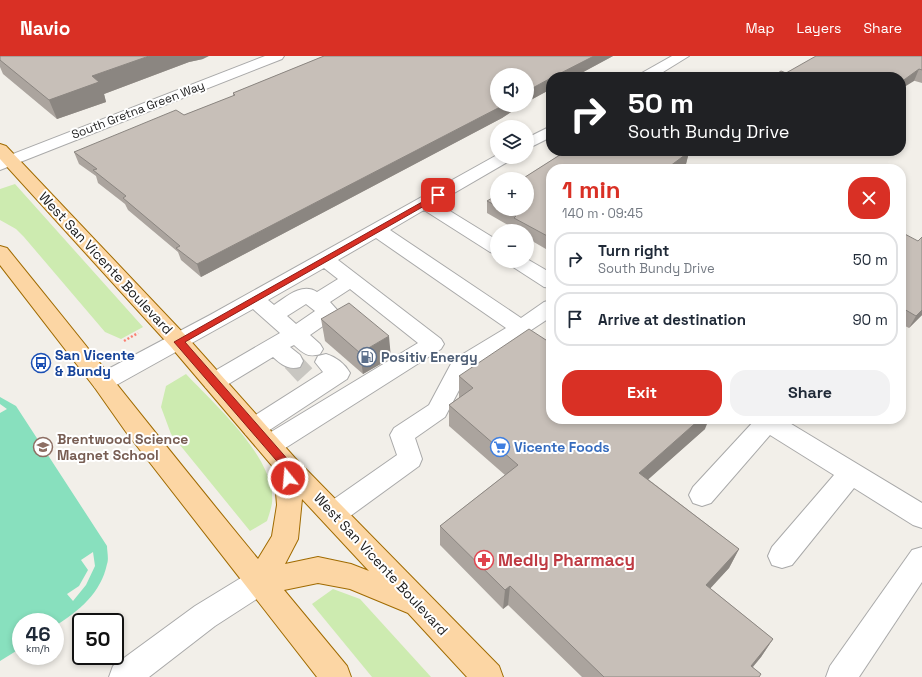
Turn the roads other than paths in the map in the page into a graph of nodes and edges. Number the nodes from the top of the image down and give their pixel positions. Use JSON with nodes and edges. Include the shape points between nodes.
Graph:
{"nodes":[{"id":1,"x":277,"y":56,"type":"edge"},
{"id":2,"x":682,"y":56,"type":"edge"},
{"id":3,"x":654,"y":72,"type":"edge"},
{"id":4,"x":546,"y":134,"type":"edge"},
{"id":5,"x":534,"y":140,"type":"edge"},
{"id":6,"x":4,"y":158,"type":"edge"},
{"id":7,"x":493,"y":164,"type":"edge"},
{"id":8,"x":424,"y":203,"type":"junction"},
{"id":9,"x":377,"y":230,"type":"junction"},
{"id":10,"x":490,"y":244,"type":"edge"},
{"id":11,"x":0,"y":252,"type":"edge"},
{"id":12,"x":325,"y":259,"type":"junction"},
{"id":13,"x":528,"y":268,"type":"edge"},
{"id":14,"x":546,"y":279,"type":"edge"},
{"id":15,"x":351,"y":280,"type":"junction"},
{"id":16,"x":254,"y":299,"type":"junction"},
{"id":17,"x":316,"y":301,"type":"junction"},
{"id":18,"x":546,"y":310,"type":"edge"},
{"id":19,"x":273,"y":315,"type":"junction"},
{"id":20,"x":520,"y":328,"type":"junction"},
{"id":21,"x":296,"y":334,"type":"junction"},
{"id":22,"x":179,"y":342,"type":"junction"},
{"id":23,"x":433,"y":344,"type":"junction"},
{"id":24,"x":275,"y":346,"type":"junction"},
{"id":25,"x":461,"y":366,"type":"junction"},
{"id":26,"x":304,"y":374,"type":"junction"},
{"id":27,"x":103,"y":382,"type":"junction"},
{"id":28,"x":214,"y":382,"type":"junction"},
{"id":29,"x":763,"y":424,"type":"edge"},
{"id":30,"x":772,"y":424,"type":"edge"},
{"id":31,"x":254,"y":428,"type":"junction"},
{"id":32,"x":278,"y":455,"type":"junction"},
{"id":33,"x":851,"y":473,"type":"junction"},
{"id":34,"x":702,"y":495,"type":"dead end"},
{"id":35,"x":333,"y":514,"type":"junction"},
{"id":36,"x":922,"y":517,"type":"edge"},
{"id":37,"x":782,"y":556,"type":"dead end"},
{"id":38,"x":922,"y":559,"type":"edge"},
{"id":39,"x":259,"y":582,"type":"junction"},
{"id":40,"x":417,"y":604,"type":"junction"},
{"id":41,"x":124,"y":677,"type":"edge"},
{"id":42,"x":336,"y":677,"type":"edge"},
{"id":43,"x":488,"y":677,"type":"edge"},
{"id":44,"x":841,"y":677,"type":"edge"}],
"edges":[{"from":1,"to":6,"type":"street","name":"South Gretna Green Way"},
{"from":2,"to":3,"type":"street"},
{"from":4,"to":5,"type":"street"},
{"from":6,"to":22,"type":"main road","name":"West San Vicente Boulevard"},
{"from":7,"to":8,"type":"street"},
{"from":8,"to":9,"type":"street"},
{"from":8,"to":10,"type":"street"},
{"from":9,"to":12,"type":"street"},
{"from":9,"to":20,"type":"street"},
{"from":11,"to":27,"type":"main road"},
{"from":12,"to":15,"type":"street"},
{"from":12,"to":16,"type":"street"},
{"from":13,"to":14,"type":"street"},
{"from":15,"to":17,"type":"street"},
{"from":15,"to":23,"type":"street"},
{"from":16,"to":19,"type":"street"},
{"from":16,"to":22,"type":"street"},
{"from":17,"to":19,"type":"street","via":[[306,294]]},
{"from":17,"to":21,"type":"street","via":[[329,312]]},
{"from":18,"to":20,"type":"street"},
{"from":19,"to":21,"type":"street"},
{"from":20,"to":25,"type":"street"},
{"from":21,"to":24,"type":"street"},
{"from":21,"to":26,"type":"street","via":[[339,373]]},
{"from":22,"to":27,"type":"street"},
{"from":22,"to":28,"type":"main road","name":"West San Vicente Boulevard"},
{"from":23,"to":25,"type":"street"},
{"from":23,"to":32,"type":"street"},
{"from":24,"to":26,"type":"street"},
{"from":24,"to":28,"type":"street"},
{"from":25,"to":35,"type":"street","via":[[437,410],[402,435],[410,459]]},
{"from":26,"to":31,"type":"street"},
{"from":27,"to":39,"type":"main road","via":[[134,425]]},
{"from":28,"to":31,"type":"main road","name":"West San Vicente Boulevard"},
{"from":29,"to":34,"type":"street"},
{"from":30,"to":33,"type":"street"},
{"from":31,"to":32,"type":"main road","name":"West San Vicente Boulevard"},
{"from":32,"to":35,"type":"main road","name":"West San Vicente Boulevard"},
{"from":32,"to":39,"type":"main road","via":[[290,505],[285,539]]},
{"from":33,"to":36,"type":"street"},
{"from":33,"to":37,"type":"street"},
{"from":35,"to":40,"type":"main road","name":"West San Vicente Boulevard"},
{"from":38,"to":44,"type":"street"},
{"from":39,"to":40,"type":"main road","via":[[318,570],[351,577]]},
{"from":39,"to":41,"type":"street","via":[[204,616]]},
{"from":39,"to":42,"type":"main road"},
{"from":40,"to":43,"type":"main road","name":"West San Vicente Boulevard"}]}
